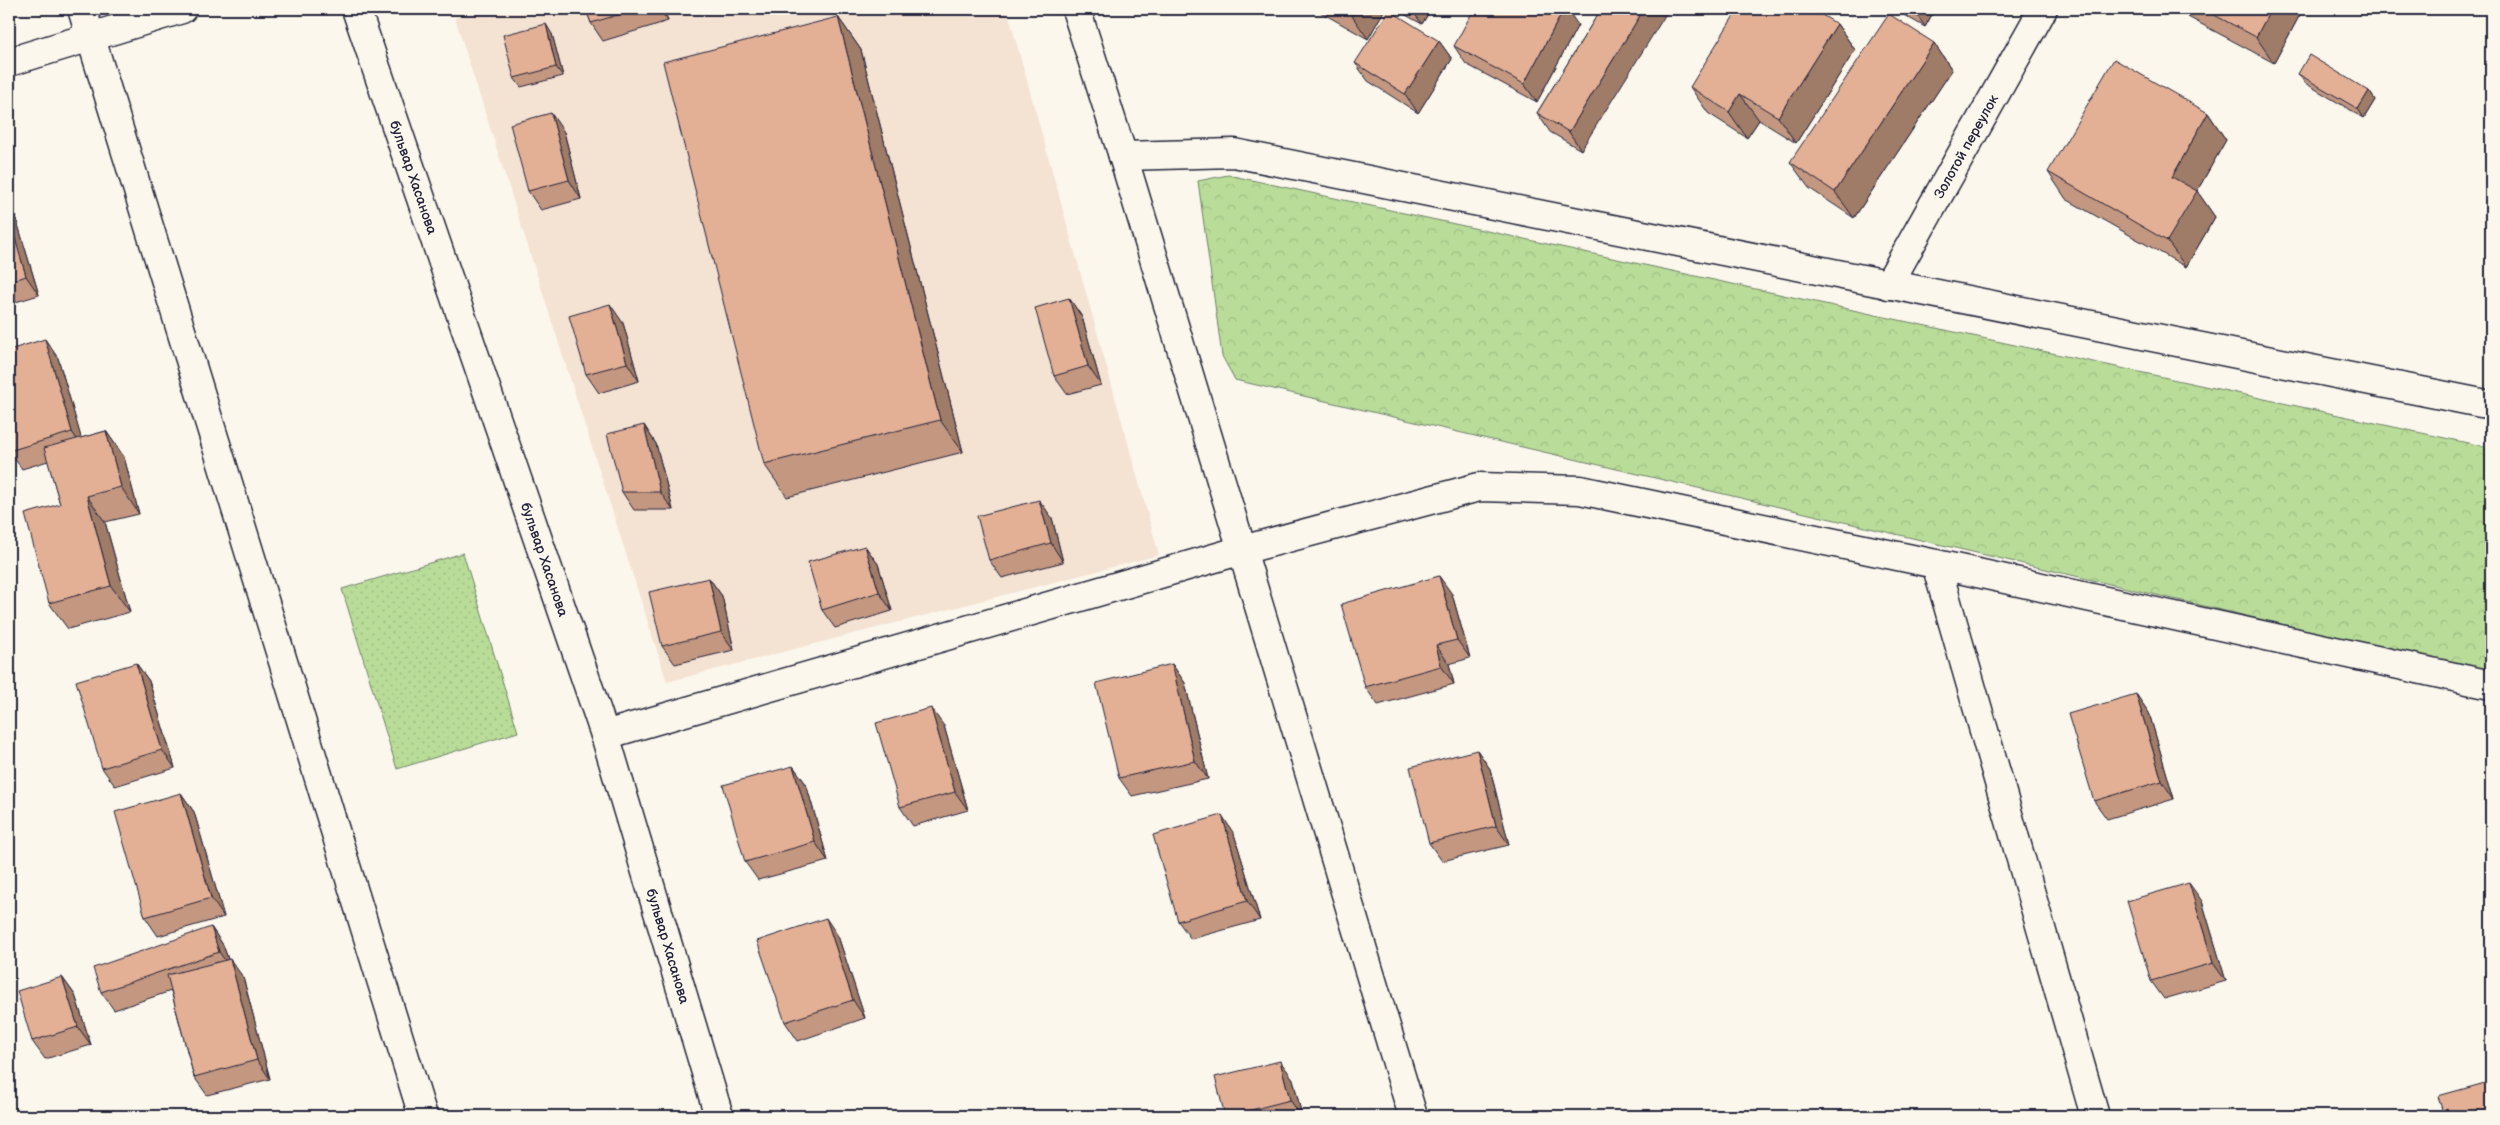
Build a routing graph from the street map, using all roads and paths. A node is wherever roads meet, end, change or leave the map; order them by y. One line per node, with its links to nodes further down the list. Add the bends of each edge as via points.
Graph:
1 (82, 9): 6 (street)
2 (182, 9): 6 (street)
3 (356, 9): 14 (street, бульвар Хасанова)
4 (1076, 9): 8 (street)
5 (2042, 9): 9 (street, Золотой переулок)
6 (91, 38): 7 (street); 15 (street)
7 (9, 62)
8 (1123, 156): 9 (street, via 1234,153); 11 (street)
9 (1888, 285): 10 (street)
10 (2491, 406)
11 (1242, 550): 12 (street, via 1479,487 1520,487 1580,490); 14 (street); 17 (street)
12 (1936, 564): 13 (street); 18 (street)
13 (2491, 685)
14 (605, 735): 16 (street, бульвар Хасанова)
15 (423, 1116)
16 (719, 1116)
17 (1413, 1116)
18 (2095, 1116)

